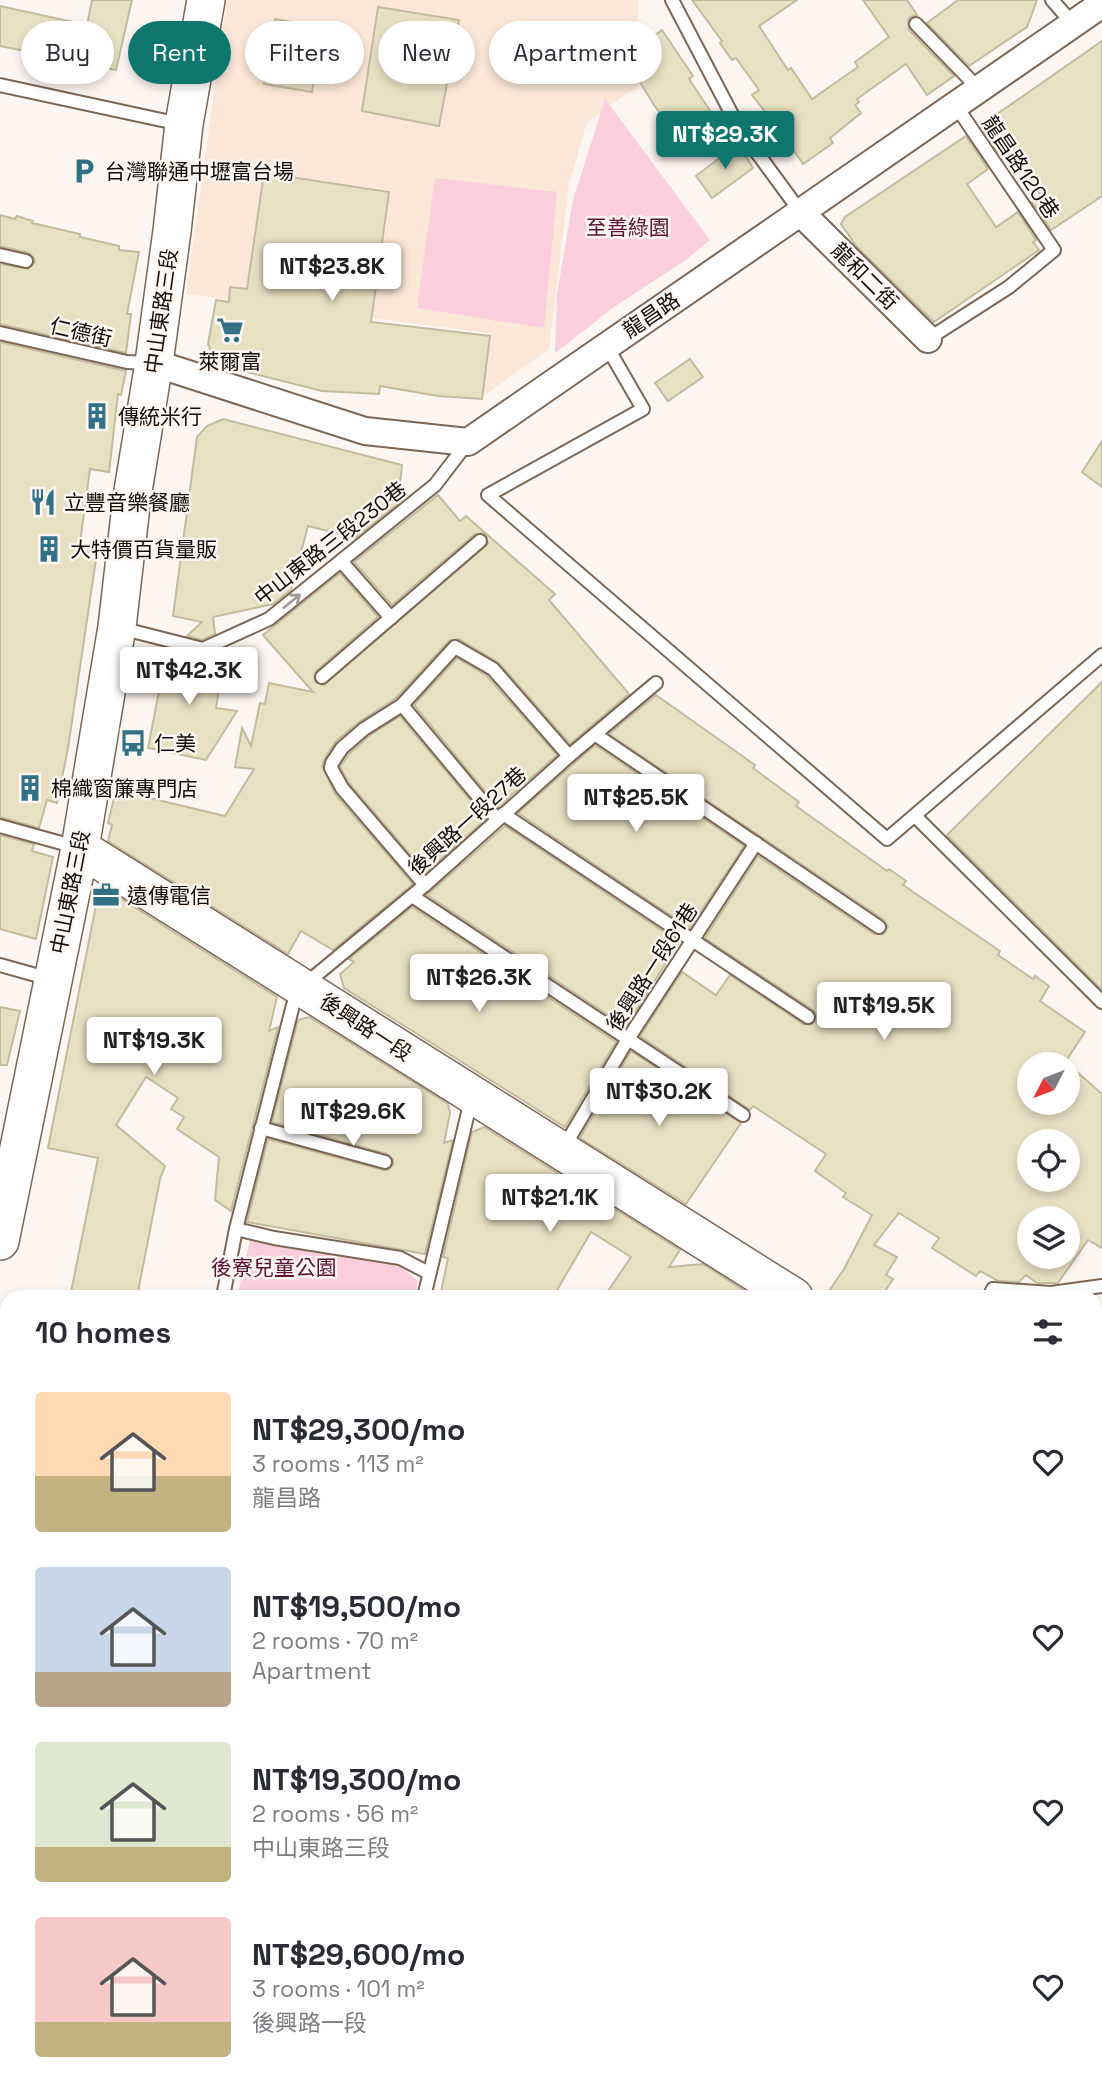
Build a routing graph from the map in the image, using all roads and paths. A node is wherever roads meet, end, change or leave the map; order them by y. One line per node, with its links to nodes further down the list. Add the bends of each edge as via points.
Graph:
1 (206, 0): 10 (main road, 中山東路三段)
2 (672, 0): 11 (lane, via 739,128)
3 (1052, 0): 6 (lane)
4 (1102, 4): 6 (street, 龍昌路)
5 (916, 24): 8 (lane)
6 (1073, 24): 8 (street, 龍昌路)
7 (0, 85): 10 (lane)
8 (979, 90): 9 (street, 龍昌路)
9 (956, 106): 11 (street, 龍昌路); 15 (lane, 龍昌路120巷, via 1054,250 1009,287)
10 (184, 124): 17 (main road, 中山東路三段)
11 (802, 214): 15 (street, 龍和二街); 16 (street, 龍昌路)
12 (0, 255): 13 (lane)
13 (26, 261)
14 (0, 332): 17 (lane, 仁德街, via 127,362)
15 (928, 339)
16 (606, 345): 18 (street, 龍昌路); 29 (lane, via 643,409 488,495 887,839)
17 (154, 363): 18 (street, via 365,431); 22 (main road, 中山東路三段)
18 (468, 442): 20 (lane, 中山東路三段230巷, via 435,485)
19 (480, 541): 21 (lane)
20 (341, 561): 21 (lane); 22 (lane, 中山東路三段230巷, one-way to 20, via 203,649 269,619)
21 (391, 618): 24 (lane)
22 (117, 627): 33 (main road, 中山東路三段)
23 (1102, 655): 29 (lane)
24 (322, 677)
25 (656, 683): 27 (lane, 後興路一段27巷)
26 (402, 705): 28 (lane, via 455,647 492,669); 30 (lane); 34 (lane, via 342,748 331,768 342,788)
27 (596, 736): 28 (lane, 後興路一段27巷); 32 (lane)
28 (569, 756): 30 (lane, 後興路一段27巷)
29 (915, 816): 41 (lane)
30 (500, 817): 34 (lane, 後興路一段27巷); 37 (lane)
31 (0, 826): 33 (lane)
32 (756, 842): 36 (lane); 37 (lane, 後興路一段61巷)
33 (80, 848): 39 (main road, 中山東路三段); 40 (main road, 後興路一段)
34 (425, 886): 35 (lane, 後興路一段27巷)
35 (412, 896): 40 (lane, 後興路一段27巷); 43 (lane)
36 (879, 927)
37 (692, 941): 42 (lane); 43 (lane, 後興路一段61巷)
38 (0, 965): 39 (lane)
39 (52, 980): 50 (main road, 中山東路三段, via 12,1156)
40 (303, 986): 44 (main road, 後興路一段); 46 (lane, via 293,1005)
41 (1102, 1002)
42 (808, 1017)
43 (628, 1039): 45 (lane); 47 (lane, 後興路一段61巷)
44 (472, 1094): 47 (main road, 後興路一段); 51 (lane)
45 (743, 1115)
46 (261, 1128): 48 (lane); 49 (lane)
47 (561, 1150): 55 (main road, 後興路一段)
48 (385, 1162)
49 (236, 1229): 51 (lane, via 400,1258); 53 (lane)
50 (0, 1241)
51 (429, 1273): 54 (lane)
52 (1102, 1286): 56 (lane)
53 (224, 1290)
54 (425, 1290)
55 (783, 1290)
56 (1073, 1290)

